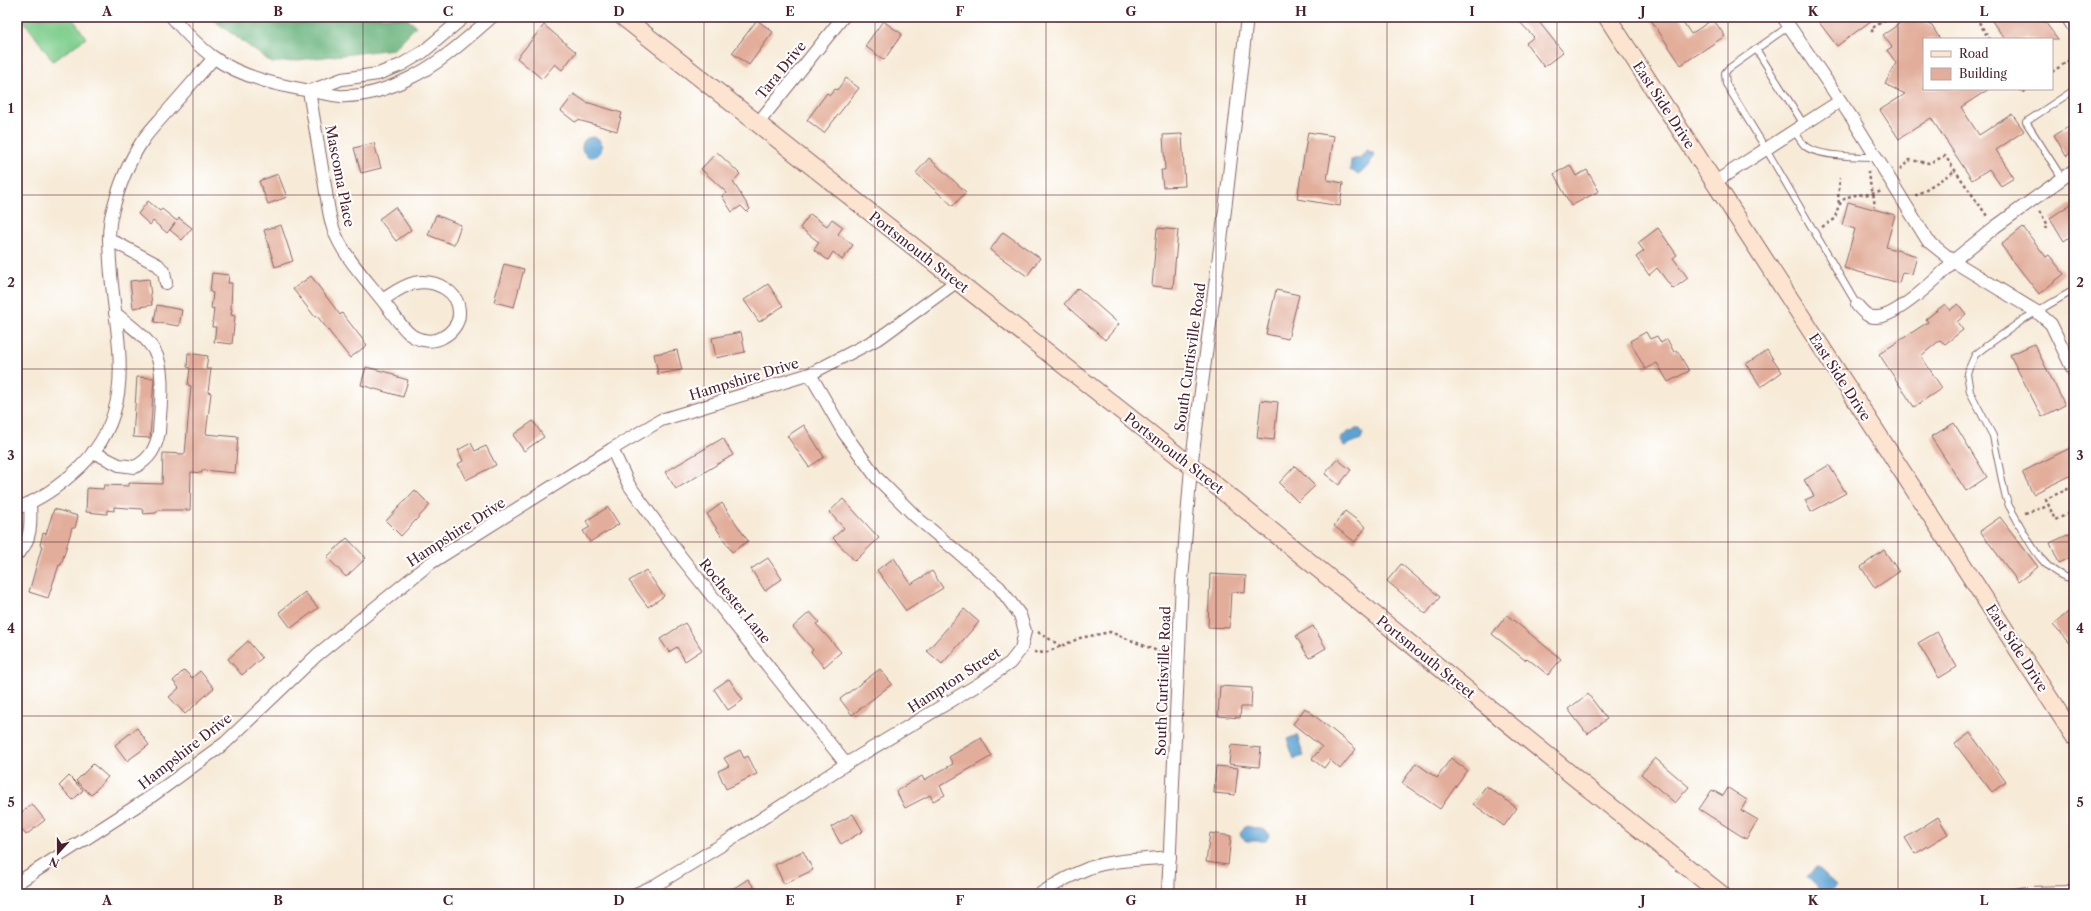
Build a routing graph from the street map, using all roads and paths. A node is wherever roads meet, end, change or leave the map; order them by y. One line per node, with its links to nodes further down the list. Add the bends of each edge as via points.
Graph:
1 (172, 17): 17 (street)
2 (464, 17): 20 (street, via 427,49 401,65 378,74 342,79)
3 (492, 17): 20 (street, via 432,66 396,84 344,97)
4 (623, 17): 22 (street, Portsmouth Street)
5 (843, 17): 22 (street, Tara Drive)
6 (1247, 17): 54 (street, South Curtisville Road, via 1225,210)
7 (1607, 17): 31 (street, East Side Drive)
8 (1889, 17): 13 (path, via 1871,29)
9 (1976, 17): 14 (path)
10 (2067, 17): 12 (street)
11 (1786, 22): 15 (lane); 21 (street)
12 (2074, 28)
13 (1873, 32)
14 (1988, 38)
15 (1756, 49): 23 (lane); 24 (lane, via 1728,69 1725,79)
16 (2074, 57): 18 (path)
17 (214, 58): 20 (street, via 257,78); 41 (street, via 143,140 132,160 112,214)
18 (2053, 71)
19 (2074, 90): 30 (lane, via 2026,122)
20 (309, 91): 46 (street, Mascoma Place, via 333,228 350,258)
21 (1840, 100): 23 (street); 25 (street)
22 (758, 123): 43 (street, Portsmouth Street)
23 (1798, 126): 24 (street); 25 (lane, via 1806,146 1814,150)
24 (1766, 148): 31 (street); 39 (lane)
25 (1873, 162): 33 (path, via 1869,177); 35 (street)
26 (1900, 169): 28 (path, via 1910,160 1929,163 1945,156)
27 (2074, 170): 30 (street)
28 (1955, 171): 35 (path); 38 (path)
29 (1840, 178): 34 (path)
30 (2062, 178): 38 (street)
31 (1715, 182): 67 (street, East Side Drive)
32 (1884, 190): 33 (path)
33 (1874, 193): 34 (path, via 1856,194); 36 (path)
34 (1839, 203): 39 (path, via 1835,219)
35 (1904, 203): 42 (street, via 1928,241)
36 (1874, 207)
37 (2038, 210): 40 (path, via 2048,225)
38 (1995, 226): 42 (street)
39 (1814, 231): 47 (lane)
40 (2044, 231)
41 (109, 238): 44 (street, via 158,264 164,272); 49 (street)
42 (1953, 261): 47 (street, via 1929,285 1888,314 1878,318 1869,317); 48 (street)
43 (956, 282): 51 (street, Hampshire Drive, via 881,337); 54 (street, Portsmouth Street)
44 (166, 283)
45 (2074, 290): 48 (lane)
46 (382, 300): 46 (street, Mascoma Place, via 405,329 421,340 431,341 449,334 459,317 460,307 456,298 441,286 413,283)
47 (1857, 305)
48 (2037, 312): 50 (street, via 2051,324); 62 (lane, via 1975,354 1967,373 1967,382 1993,436 2009,506 2050,569)
49 (115, 313): 53 (street, via 120,351 117,402 111,424); 53 (street, via 147,341 156,353 161,368 159,432 149,457 135,467 119,466)
50 (2074, 372)
51 (810, 374): 52 (street, Hampshire Drive, via 661,420); 63 (street, via 844,433 877,478 916,517 999,586 1020,615)
52 (612, 449): 68 (street, Rochester Lane, via 629,485 680,557); 70 (street, Hampshire Drive, via 430,564 317,655 225,743 152,796)
53 (93, 452): 56 (street, via 73,474)
54 (1191, 467): 66 (street, South Curtisville Road); 72 (street, Portsmouth Street)
55 (2074, 486): 57 (path, via 2046,499)
56 (30, 504): 58 (street); 61 (street, via 31,525 27,540)
57 (2049, 506): 59 (path, via 2054,520); 60 (path)
58 (17, 508)
59 (2074, 511)
60 (2024, 514)
61 (17, 554)
62 (2074, 579)
63 (1025, 632): 64 (path, via 1038,632); 65 (street, Hampton Street)
64 (1062, 646): 65 (path, via 1045,653); 66 (path, via 1080,638 1110,632)
65 (1021, 650): 68 (street, Hampton Street, via 1010,663 979,684)
66 (1179, 660): 69 (street, South Curtisville Road)
67 (2074, 736)
68 (846, 764): 73 (street, Hampton Street, via 720,846)
69 (1170, 857): 74 (street, via 1109,863 1090,868); 75 (street, South Curtisville Road)
70 (17, 883)
71 (2074, 889): 76 (lane, via 2027,890)
72 (1713, 890)
73 (636, 894)
74 (1040, 894)
75 (1168, 894)
76 (2002, 894)

